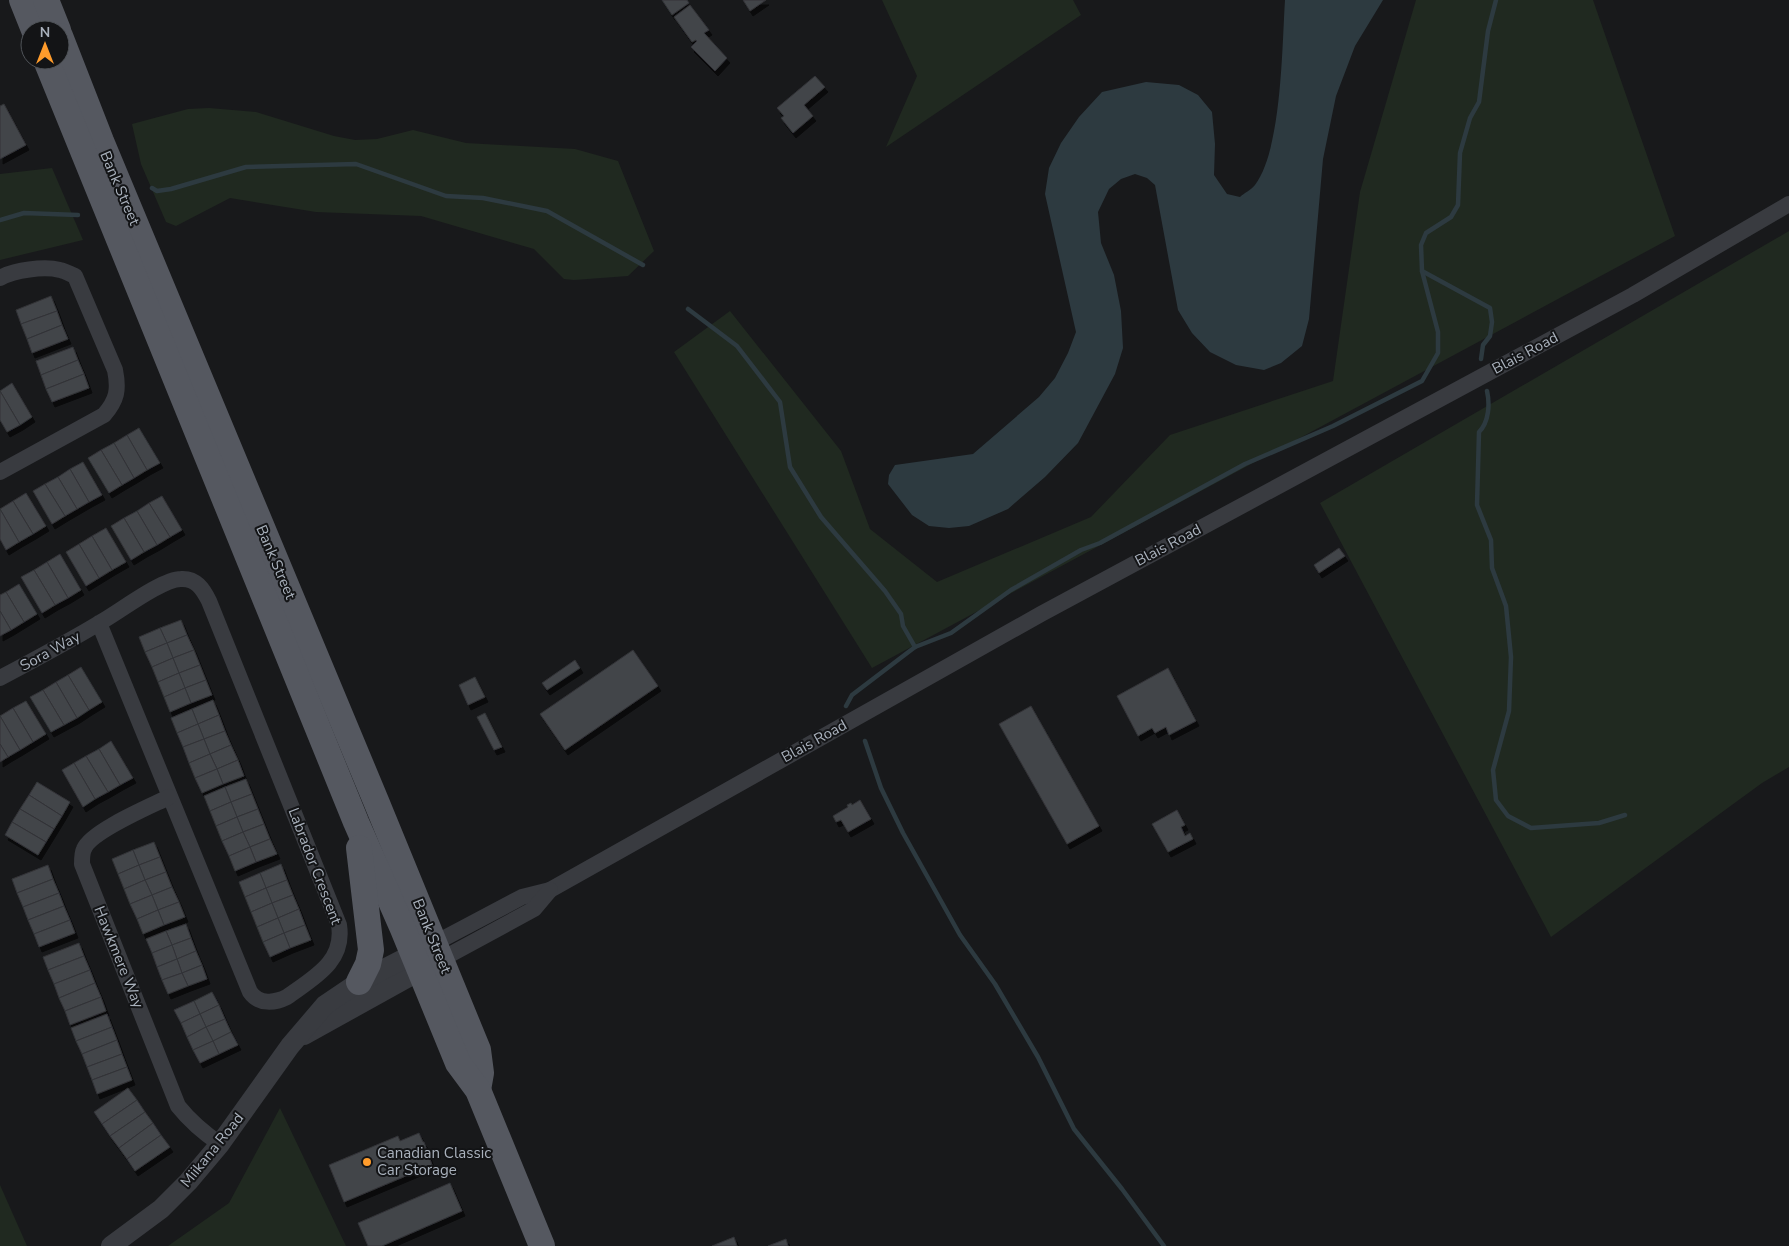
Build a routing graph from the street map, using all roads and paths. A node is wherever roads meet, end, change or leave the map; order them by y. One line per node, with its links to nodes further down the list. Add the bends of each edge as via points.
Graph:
1 (22, 0): 3 (main road)
2 (46, 0): 4 (main road)
3 (30, 20)
4 (54, 20)
5 (70, 62): 14 (main road, Bank Street)
6 (50, 70): 13 (main road, Bank Street)
7 (1789, 204): 14 (street, Blais Road, via 1633,295 1041,614 550,890 534,909)
8 (0, 278): 9 (street, via 34,269 58,270 75,276 118,382 113,405 104,415)
9 (0, 472)
10 (99, 624): 11 (street, Sora Way); 12 (street, Labrador Crescent); 12 (street, Labrador Crescent, via 165,583 180,578 193,580 203,588 339,925 339,943 331,962 280,1001 265,1002 250,992)
11 (0, 678)
12 (169, 797): 17 (street, Hawkmere Way, via 94,836 84,848 82,864 178,1106 203,1133)
13 (356, 822): 14 (main road, Bank Street); 15 (main road, via 371,950)
14 (428, 957): 15 (street, Miikana Road); 16 (street, Miikana Road); 19 (main road, Bank Street, via 478,1050 481,1073 478,1090)
15 (359, 982): 16 (street, Miikana Road, via 325,1004)
16 (298, 1038): 17 (street, Miikana Road)
17 (220, 1144): 18 (street, Miikana Road, via 162,1209)
18 (111, 1246)
19 (542, 1246)

